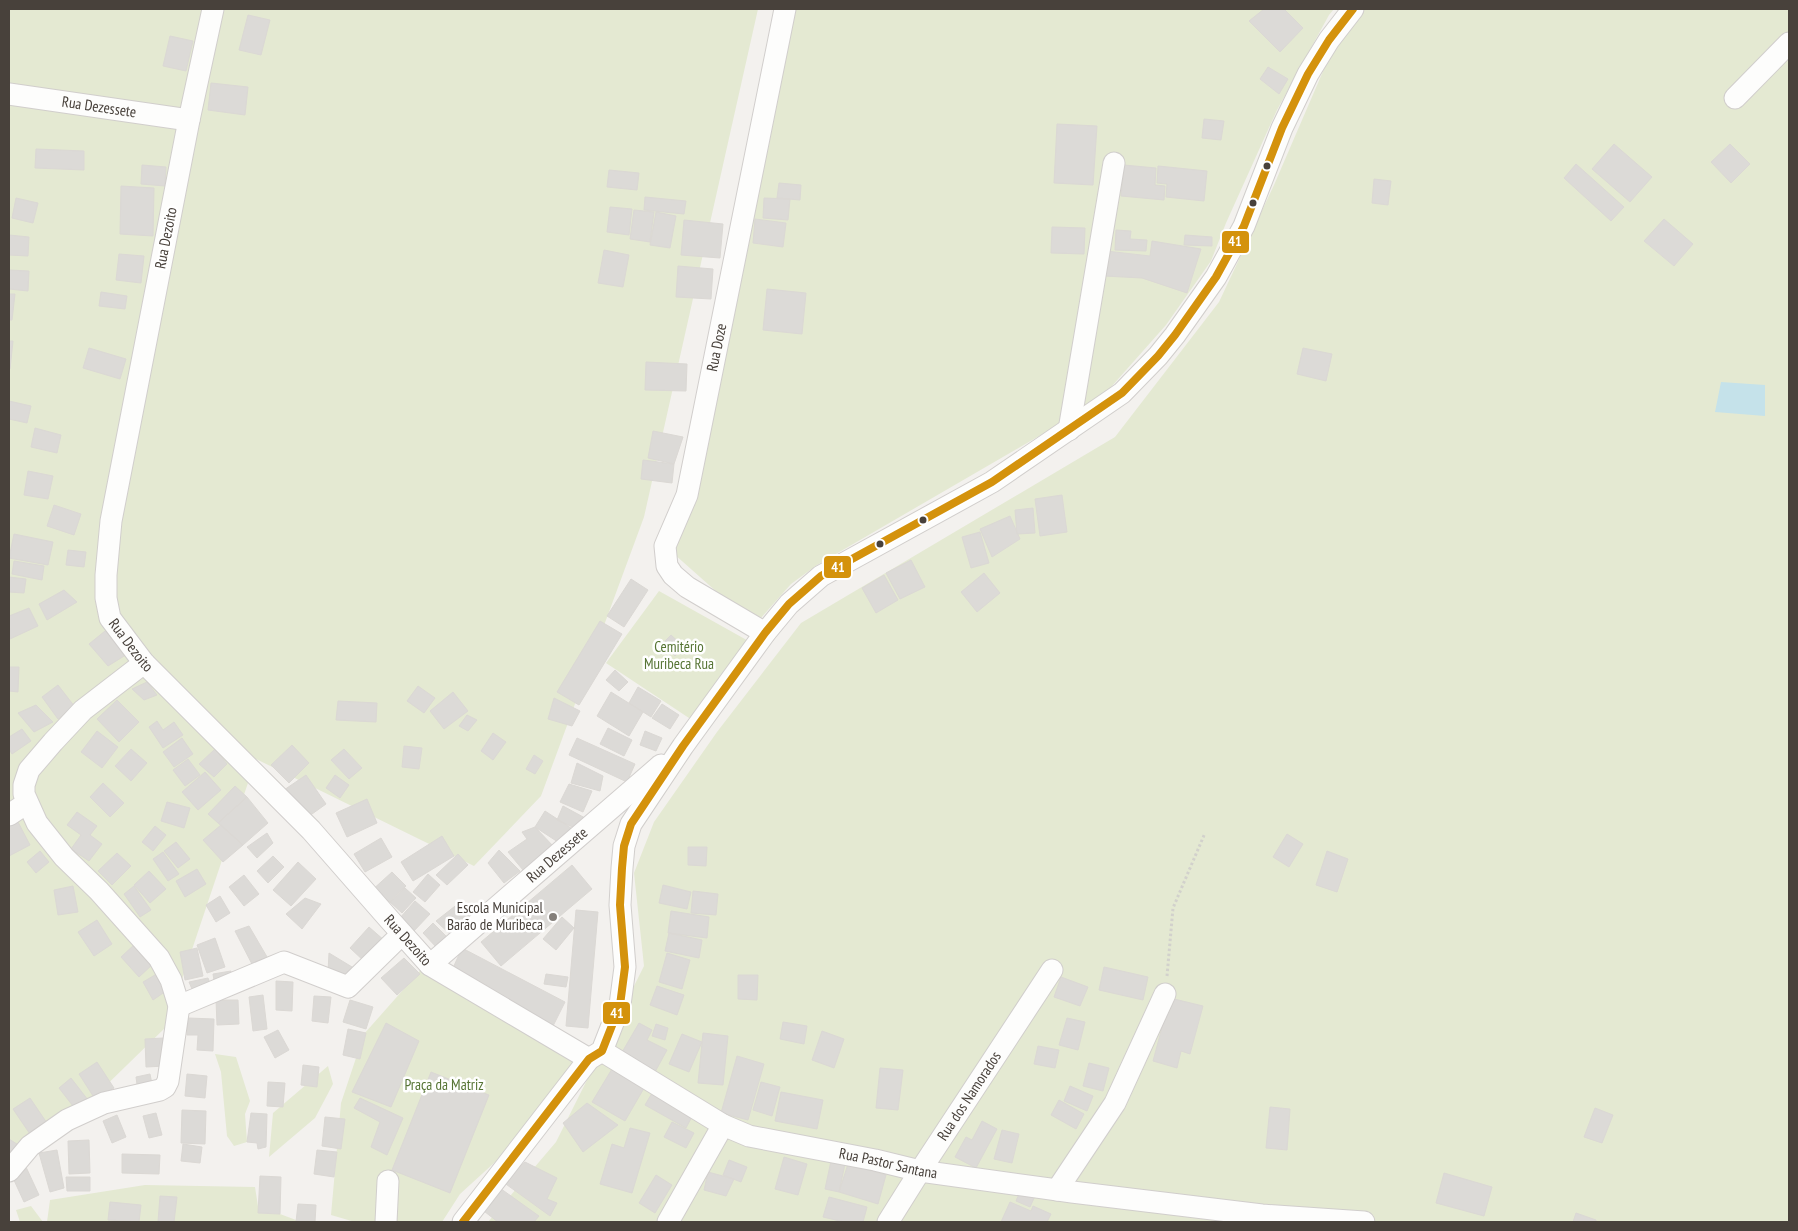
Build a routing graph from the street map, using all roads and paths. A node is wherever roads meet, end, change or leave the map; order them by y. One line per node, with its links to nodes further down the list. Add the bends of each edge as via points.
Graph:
1 (213, 9): 7 (street, Rua Dezoito)
2 (785, 9): 10 (street, Rua Doze, via 687,495 665,546 667,566 673,575 687,587)
3 (1353, 9): 9 (street, via 1308,74 1282,128 1244,226 1216,277 1158,356 1122,393)
4 (1789, 43): 6 (street)
5 (9, 94): 7 (street, Rua Dezessete)
6 (1735, 98)
7 (189, 120): 11 (street, Rua Dezoito, via 110,521 106,575 110,618)
8 (1114, 163): 9 (street)
9 (1069, 430): 10 (street, via 992,482 821,576 789,604)
10 (765, 633): 12 (street)
11 (144, 663): 14 (street, via 83,710 30,770 24,785); 17 (street, Rua Dezoito, via 311,830)
12 (684, 746): 18 (street, Rua Dezessete); 22 (street, via 631,824 624,846 620,905 625,968 620,1006)
13 (9, 789): 14 (street)
14 (28, 803): 15 (street); 21 (street, via 37,823 64,857 159,958 171,980)
15 (9, 815)
16 (1205, 833): 20 (path, via 1173,908)
17 (402, 934): 18 (street, Rua Dezoito); 21 (street, via 348,987 284,962)
18 (430, 964): 22 (street, Rua Dezoito)
19 (1052, 970): 24 (street, Rua dos Namorados)
20 (1165, 994): 27 (street, via 1115,1103)
21 (179, 1006): 25 (street, via 166,1087 104,1103 66,1120 30,1146)
22 (596, 1055): 23 (street, Rua Pastor Santana); 29 (street)
23 (723, 1125): 24 (street, Rua Pastor Santana, via 749,1136); 30 (street)
24 (920, 1170): 27 (street, Rua Pastor Santana); 31 (street, Rua dos Namorados)
25 (9, 1171)
26 (388, 1181): 28 (street)
27 (1058, 1190): 32 (street, Rua Pastor Santana, via 1262,1215)
28 (386, 1222)
29 (463, 1222)
30 (668, 1222)
31 (888, 1222)
32 (1364, 1222)

